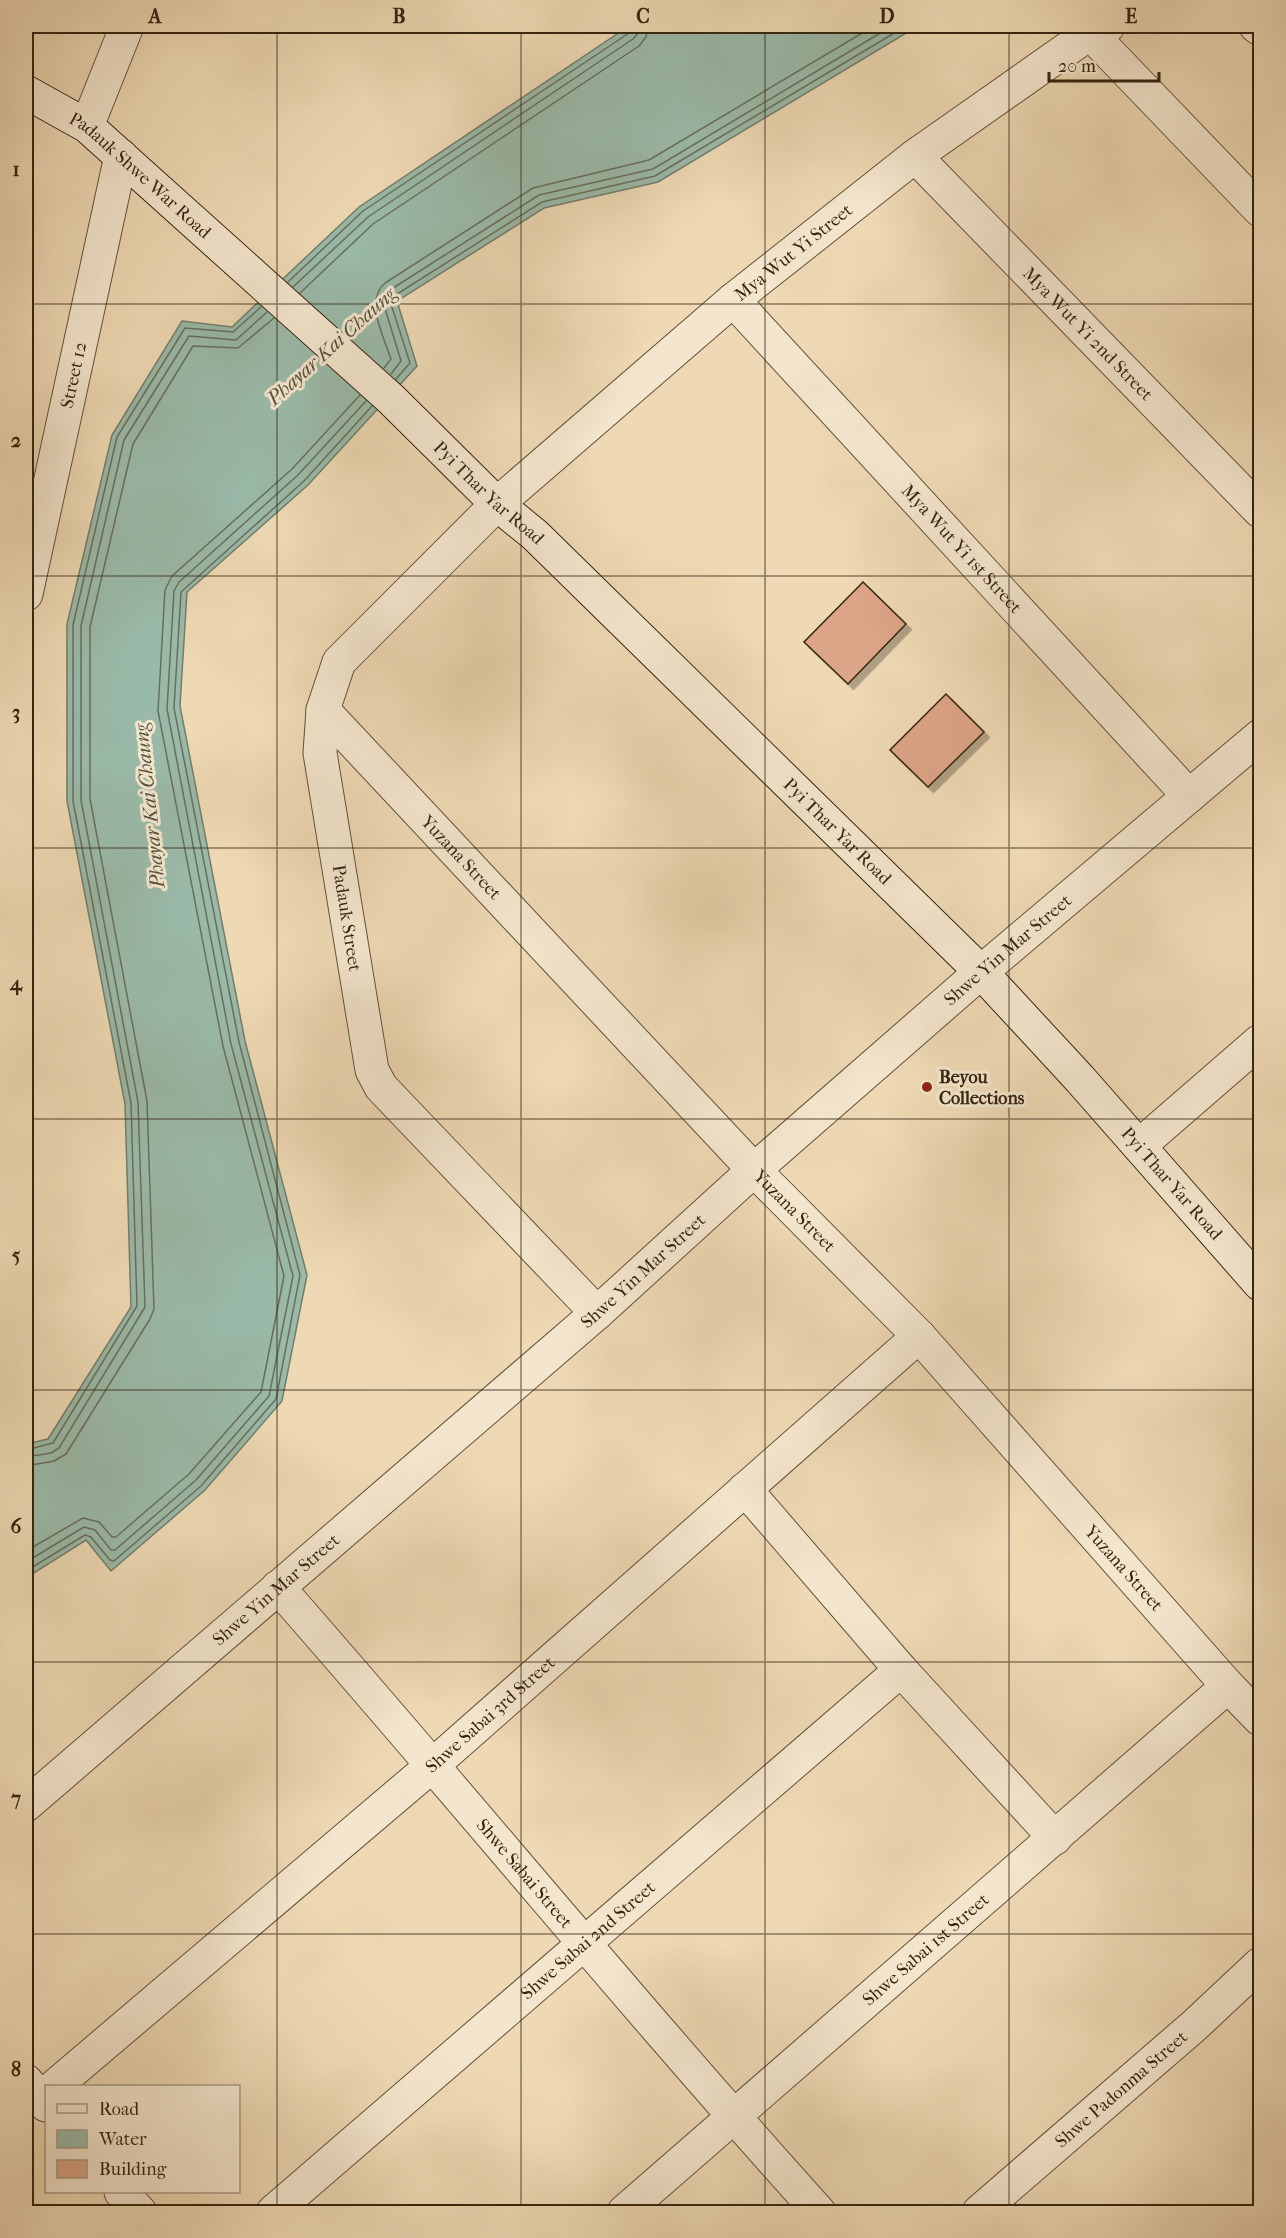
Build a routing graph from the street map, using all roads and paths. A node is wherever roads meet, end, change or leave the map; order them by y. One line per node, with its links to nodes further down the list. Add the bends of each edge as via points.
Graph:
1 (127, 26): 6 (street)
2 (1256, 26): 4 (street)
3 (1099, 29): 8 (street, Mya Wut Yi Street); 9 (street)
4 (1260, 29)
5 (26, 92): 6 (street, Padauk Shwe War Road)
6 (87, 126): 7 (street, Padauk Shwe War Road)
7 (121, 156): 11 (street, Padauk Shwe War Road); 14 (street, Street 12)
8 (915, 156): 10 (street, Mya Wut Yi Street); 13 (street, Mya Wut Yi 2nd Street)
9 (1260, 210)
10 (733, 300): 12 (street, Mya Wut Yi Street); 17 (street, Mya Wut Yi 1st Street)
11 (391, 399): 12 (street, Pyi Thar Yar Road)
12 (497, 504): 15 (street, Padauk Street, via 339,662); 18 (street, Pyi Thar Yar Road, via 535,535)
13 (1260, 512)
14 (26, 594)
15 (323, 710): 21 (street, Yuzana Street); 23 (street, Padauk Street, via 320,753 372,1070 381,1087)
16 (1260, 736): 17 (street, Shwe Yin Mar Street)
17 (1189, 796): 18 (street, Shwe Yin Mar Street)
18 (981, 972): 20 (street, Pyi Thar Yar Road); 21 (street, Shwe Yin Mar Street)
19 (1260, 1041): 20 (street)
20 (1139, 1146): 22 (street, Pyi Thar Yar Road)
21 (754, 1170): 23 (street, Shwe Yin Mar Street); 24 (street, Yuzana Street)
22 (1260, 1284)
23 (597, 1313): 26 (street, Shwe Yin Mar Street)
24 (919, 1336): 25 (street, Shwe Sabai 3rd Street); 28 (street, Yuzana Street)
25 (745, 1489): 27 (street); 30 (street, Shwe Sabai 3rd Street)
26 (278, 1587): 30 (street, Shwe Sabai Street); 31 (street, Shwe Yin Mar Street)
27 (901, 1670): 32 (street); 33 (street, Shwe Sabai 2nd Street)
28 (1228, 1686): 29 (street, Yuzana Street); 32 (street, Shwe Sabai 1st Street)
29 (1260, 1719)
30 (434, 1764): 33 (street, Shwe Sabai Street); 35 (street, Shwe Sabai 3rd Street)
31 (26, 1805)
32 (1055, 1838): 36 (street, Shwe Sabai 1st Street)
33 (586, 1944): 36 (street, Shwe Sabai Street); 39 (street, Shwe Sabai 2nd Street)
34 (1260, 1964): 42 (street, Shwe Padonma Street)
35 (53, 2085)
36 (735, 2118): 40 (street, Shwe Sabai 1st Street); 41 (street, Shwe Sabai Street)
37 (122, 2193): 38 (street)
38 (140, 2212)
39 (273, 2212)
40 (624, 2212)
41 (819, 2212)
42 (979, 2212)

